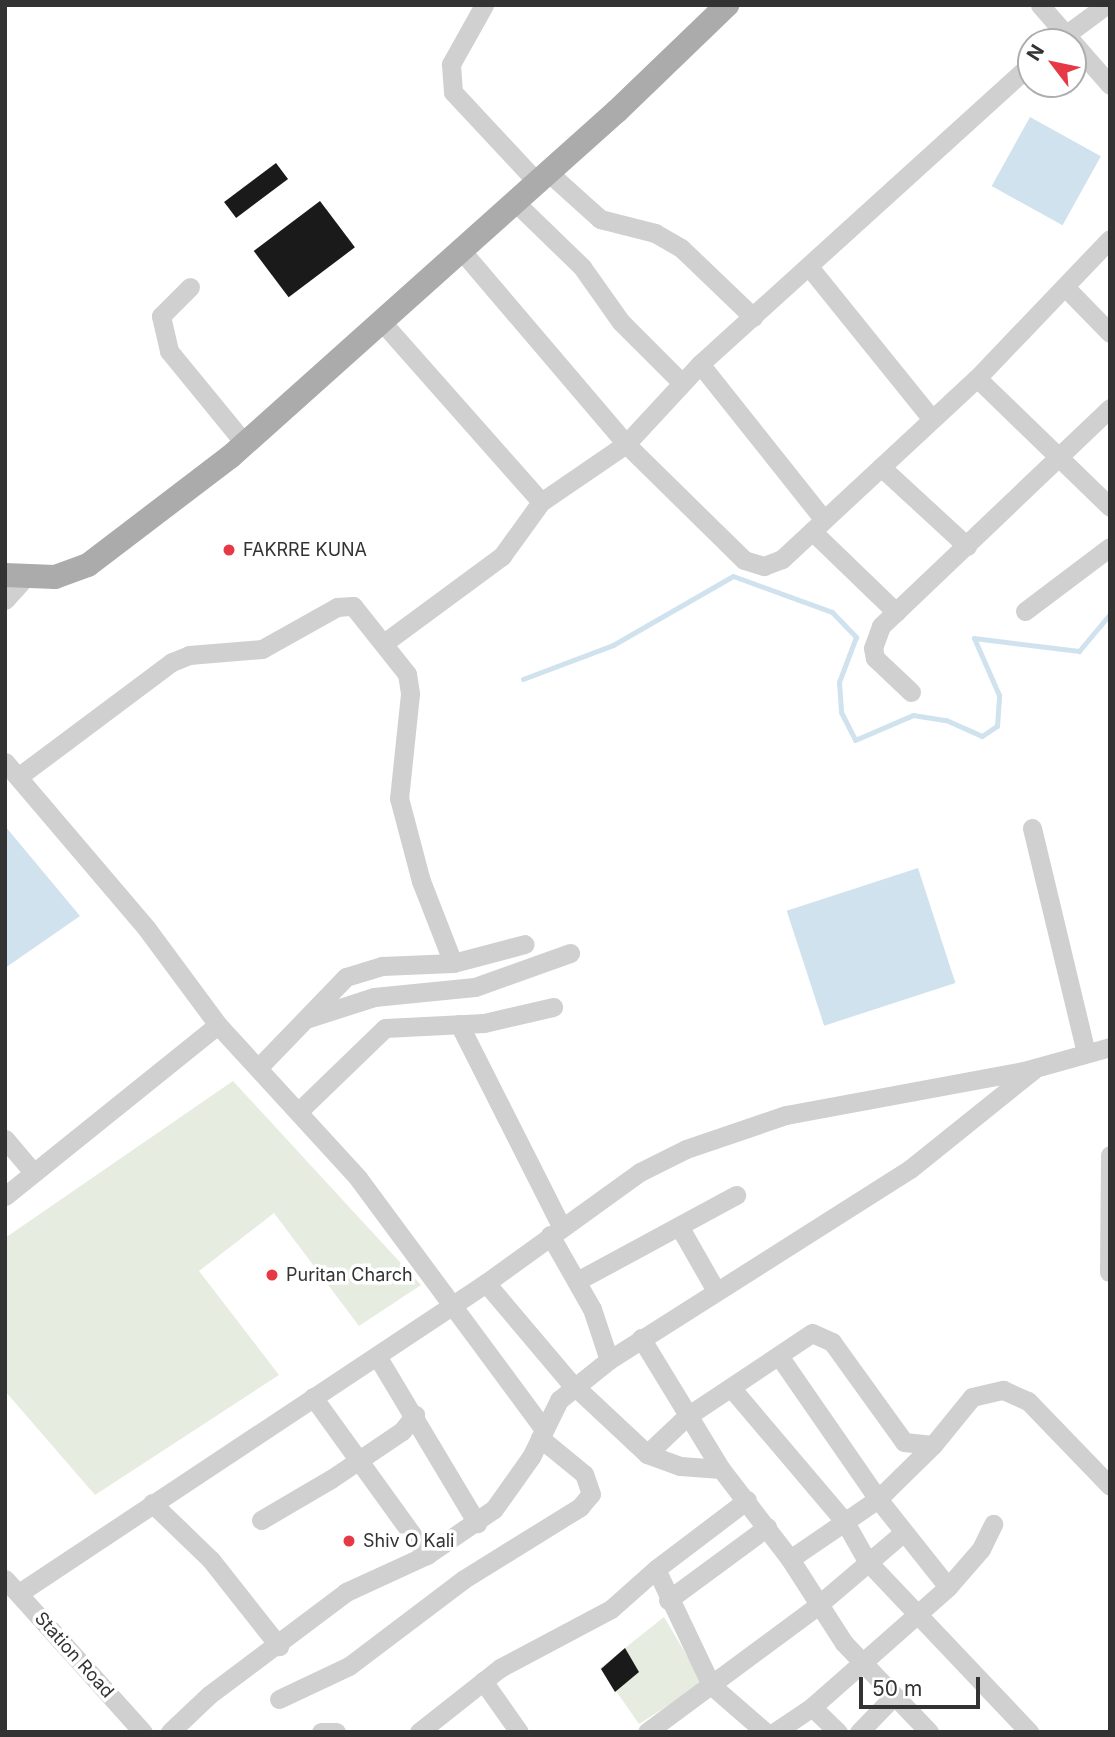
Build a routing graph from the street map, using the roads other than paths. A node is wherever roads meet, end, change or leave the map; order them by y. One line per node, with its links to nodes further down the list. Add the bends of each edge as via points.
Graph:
1 (484, 5): 10 (street, via 451,64 453,92)
2 (726, 5): 10 (main road)
3 (1040, 5): 5 (street)
4 (1106, 5): 6 (street)
5 (1054, 28)
6 (1074, 28)
7 (1087, 63): 9 (street)
8 (1017, 77): 14 (street)
9 (1110, 85)
10 (543, 178): 11 (main road); 17 (street, via 600,219 655,233 681,248)
11 (516, 203): 13 (main road); 22 (street, via 582,267 621,322)
12 (1110, 239): 16 (street)
13 (461, 250): 18 (main road); 26 (street)
14 (810, 268): 17 (street); 24 (street)
15 (190, 288): 25 (street, via 162,317 169,351)
16 (1066, 288): 19 (street); 21 (street)
17 (753, 317): 20 (street)
18 (382, 322): 25 (main road); 29 (street)
19 (1110, 333)
20 (700, 364): 22 (street); 31 (street)
21 (977, 378): 24 (street); 27 (street)
22 (681, 382): 26 (street)
23 (1110, 408): 27 (street)
24 (932, 419): 28 (street)
25 (245, 444): 34 (main road, via 88,565 55,577)
26 (626, 444): 29 (street); 31 (street, via 754,566 772,565)
27 (1061, 459): 30 (street); 32 (street)
28 (881, 467): 31 (street); 32 (street)
29 (541, 502): 38 (street, via 502,556)
30 (1110, 507)
31 (818, 525): 37 (street)
32 (967, 546): 37 (street)
33 (1110, 547): 36 (street)
34 (15, 577): 35 (street)
35 (5, 600)
36 (1025, 611)
37 (896, 612): 39 (street, via 881,626 873,648 876,658)
38 (384, 643): 40 (street, via 360,612 345,605 262,649 189,656 157,671); 44 (street, via 410,684 399,797 421,881)
39 (911, 692)
40 (12, 770): 48 (street, via 147,929)
41 (1032, 828): 50 (street)
42 (525, 944): 44 (street)
43 (570, 953): 46 (street, via 475,987 374,997)
44 (453, 962): 46 (street, via 363,970 332,986)
45 (553, 1007): 47 (street)
46 (309, 1018): 52 (street)
47 (459, 1024): 53 (street, via 386,1028); 60 (street)
48 (218, 1025): 52 (street); 56 (street)
49 (1110, 1047): 50 (street)
50 (1086, 1053): 51 (street)
51 (1036, 1067): 60 (street, via 786,1115 640,1172); 64 (street, via 909,1168)
52 (258, 1068): 53 (street)
53 (298, 1112): 65 (street, via 358,1178)
54 (5, 1139): 56 (street)
55 (1110, 1155): 61 (street)
56 (33, 1172): 58 (street)
57 (736, 1195): 59 (street)
58 (5, 1196)
59 (679, 1226): 62 (street); 64 (street)
60 (556, 1230): 62 (street); 63 (street)
61 (1109, 1272)
62 (577, 1281): 69 (street, via 607,1343)
63 (486, 1283): 65 (street); 70 (street)
64 (715, 1289): 66 (street)
65 (454, 1303): 67 (street); 75 (street)
66 (641, 1338): 69 (street); 74 (street)
67 (377, 1356): 72 (street); 73 (street)
68 (779, 1356): 71 (street); 76 (street, via 812,1333 823,1334 904,1442); 81 (street)
69 (609, 1360): 70 (street)
70 (575, 1387): 75 (street, via 559,1400); 77 (street)
71 (733, 1390): 74 (street); 85 (street)
72 (313, 1397): 78 (street); 83 (street)
73 (415, 1415): 78 (street); 86 (street)
74 (686, 1417): 77 (street); 79 (street)
75 (542, 1434): 86 (street, via 508,1491); 104 (street, via 584,1474 591,1494 580,1507 464,1579 349,1666)
76 (933, 1444): 80 (street, via 972,1397 1003,1390 1028,1401); 81 (street)
77 (647, 1454): 79 (street, via 680,1465)
78 (359, 1460): 84 (street); 90 (street)
79 (721, 1469): 82 (street)
80 (1110, 1486)
81 (878, 1499): 85 (street); 89 (street)
82 (747, 1500): 88 (street); 93 (street)
83 (152, 1503): 94 (street); 99 (street, via 211,1560)
84 (261, 1520)
85 (845, 1521): 91 (street); 92 (street)
86 (477, 1522): 90 (street)
87 (993, 1524): 95 (street, via 981,1549)
88 (767, 1527): 91 (street); 96 (street)
89 (905, 1532): 92 (street); 95 (street)
90 (427, 1555): 99 (street, via 359,1584)
91 (790, 1559): 97 (street)
92 (867, 1561): 97 (street); 98 (street)
93 (656, 1569): 96 (street); 101 (street, via 611,1609)
94 (12, 1586): 109 (street, Station Road)
95 (948, 1587): 98 (street)
96 (668, 1600): 102 (street)
97 (817, 1606): 100 (street); 102 (street)
98 (918, 1614): 100 (street); 117 (street)
99 (279, 1646): 110 (street, via 209,1695)
100 (863, 1663): 103 (street); 105 (street)
101 (483, 1681): 106 (street); 113 (street)
102 (711, 1685): 107 (street); 108 (street)
103 (894, 1696): 115 (street); 116 (street)
104 (279, 1699)
105 (812, 1707): 108 (street); 114 (street)
106 (513, 1730)
107 (653, 1730)
108 (776, 1731)
109 (143, 1732)
110 (170, 1732)
111 (321, 1732): 112 (street)
112 (336, 1732)
113 (419, 1732)
114 (838, 1732)
115 (859, 1732)
116 (929, 1732)
117 (1029, 1732)

